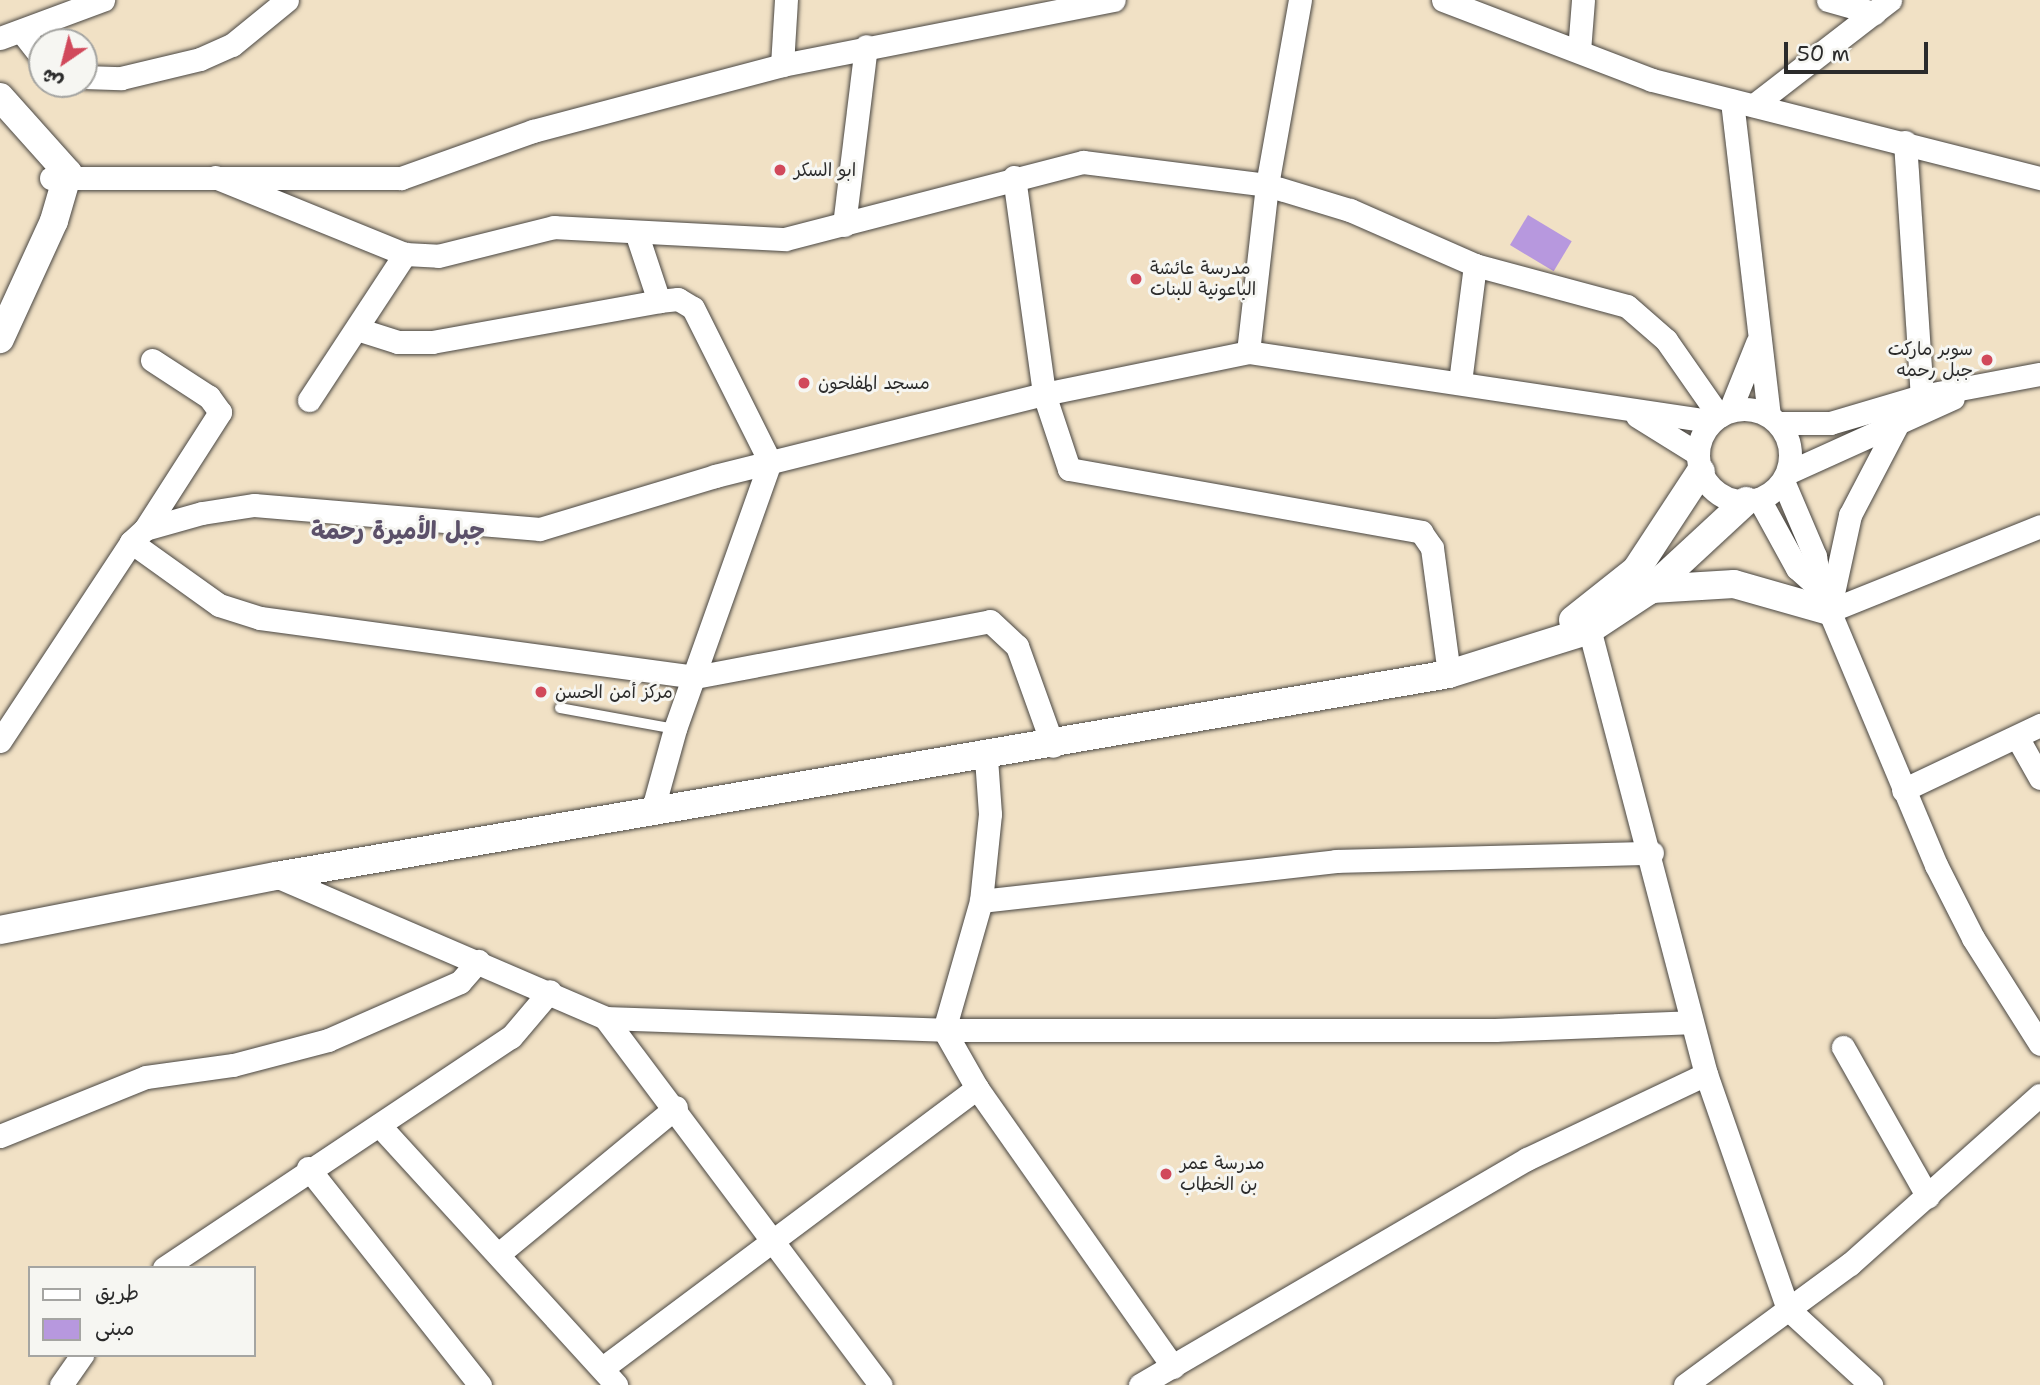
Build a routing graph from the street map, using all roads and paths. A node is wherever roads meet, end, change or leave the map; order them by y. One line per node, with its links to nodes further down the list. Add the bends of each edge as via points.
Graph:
1 (103, 0): 10 (street)
2 (287, 0): 15 (street, via 232,45 200,59 121,78)
3 (786, 0): 14 (street)
4 (1115, 0): 11 (street)
5 (1300, 0): 24 (street)
6 (1443, 0): 13 (street)
7 (1583, 0): 13 (street)
8 (1828, 0): 9 (street)
9 (1882, 7): 17 (street)
10 (10, 35): 12 (street)
11 (866, 47): 14 (street); 25 (street)
12 (28, 48)
13 (1579, 51): 17 (street)
14 (782, 65): 20 (street, via 533,131 401,178)
15 (98, 77)
16 (0, 97): 23 (street)
17 (1743, 103): 19 (street); 32 (street)
18 (0, 119): 23 (street)
19 (1905, 142): 22 (street); 39 (street)
20 (215, 177): 23 (street); 27 (street)
21 (1014, 177): 24 (street, via 1105,162); 25 (street); 38 (street)
22 (2040, 178)
23 (60, 182): 31 (street)
24 (1267, 185): 28 (street, via 1350,210); 33 (street)
25 (844, 225): 26 (street, via 759,241)
26 (636, 232): 27 (street, via 554,227 438,256); 29 (street)
27 (405, 254): 30 (street)
28 (1475, 265): 36 (street); 42 (street, via 1576,288 1641,314)
29 (659, 301): 30 (street, via 432,342 398,342); 45 (street, via 678,299 693,308)
30 (357, 329): 40 (street)
31 (0, 339)
32 (1757, 343): 42 (street); 43 (street)
33 (1248, 352): 36 (street); 38 (street)
34 (152, 360): 50 (street, via 209,397 220,412)
35 (2040, 374): 37 (street)
36 (1460, 382): 41 (street)
37 (1972, 387): 39 (street); 44 (street)
38 (1044, 394): 45 (street); 54 (street, via 1063,458 1074,472 1204,489 1427,535)
39 (1922, 397): 43 (street, via 1830,424)
40 (309, 400)
41 (1631, 412): 42 (street); 46 (street)
42 (1720, 416): 43 (street); 46 (street)
43 (1774, 419): 47 (street, via 1790,447)
44 (1896, 427): 47 (street); 52 (street, via 1850,515)
45 (770, 462): 50 (street, via 540,529 254,505); 55 (street)
46 (1699, 463): 48 (street, via 1718,493); 53 (street, via 1636,570)
47 (1785, 477): 48 (street); 52 (street, via 1815,556)
48 (1752, 500): 51 (street); 52 (street, via 1797,568)
49 (2040, 526): 52 (street)
50 (138, 536): 55 (street, via 219,605 260,618); 60 (street)
51 (1650, 590): 52 (street, via 1734,584); 53 (street)
52 (1825, 600): 64 (street)
53 (1587, 621): 54 (street); 66 (street)
54 (1450, 674): 61 (street)
55 (695, 677): 58 (street); 61 (street, via 990,621 1017,646)
56 (560, 708): 58 (lane)
57 (2040, 725): 59 (street)
58 (675, 729): 65 (street)
59 (2017, 737): 63 (street); 64 (street)
60 (0, 741)
61 (1053, 746): 62 (street)
62 (986, 758): 65 (street); 68 (street, via 990,814)
63 (2040, 778)
64 (1903, 790): 75 (street, via 1973,938)
65 (652, 812): 67 (street)
66 (1652, 853): 68 (street, via 1336,860); 73 (street)
67 (276, 876): 69 (street); 70 (street)
68 (981, 901): 74 (street)
69 (0, 930)
70 (478, 961): 71 (street); 82 (street, via 460,982 338,1037 233,1065 146,1077)
71 (550, 991): 72 (street); 81 (street, via 511,1037)
72 (605, 1018): 74 (street); 80 (street)
73 (1690, 1022): 74 (street, via 1495,1030); 77 (street)
74 (944, 1030): 78 (street)
75 (2040, 1044)
76 (1843, 1047): 84 (street)
77 (1706, 1074): 88 (street); 90 (street, via 1527,1159)
78 (976, 1088): 85 (street); 90 (street)
79 (2040, 1095): 84 (street)
80 (676, 1107): 85 (street); 86 (street)
81 (379, 1125): 83 (street); 86 (street)
82 (0, 1136)
83 (308, 1168): 87 (street); 93 (street)
84 (1928, 1197): 88 (street)
85 (774, 1239): 91 (street); 94 (street)
86 (501, 1252): 91 (street)
87 (167, 1266)
88 (1788, 1309): 96 (street); 97 (street)
89 (81, 1357): 92 (street)
90 (1173, 1367): 95 (street)
91 (610, 1376)
92 (61, 1385)
93 (480, 1385)
94 (881, 1385)
95 (1140, 1385)
96 (1685, 1385)
97 (1871, 1385)

